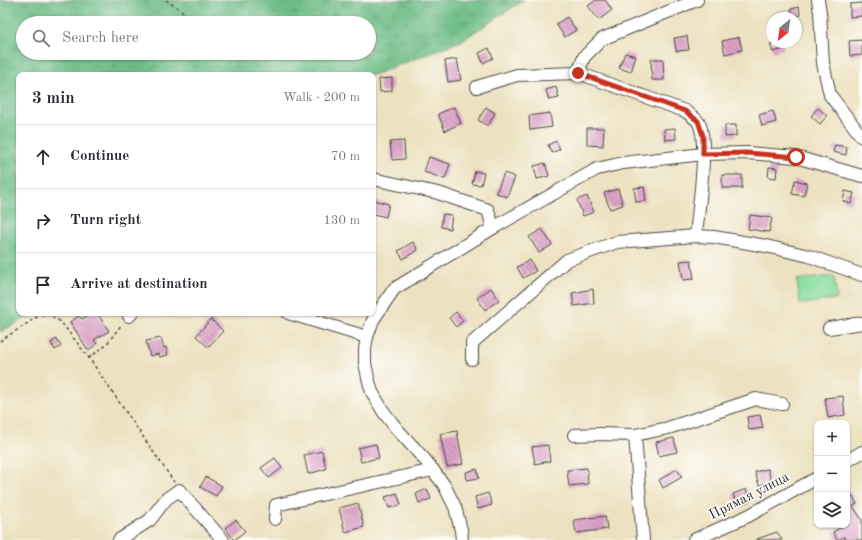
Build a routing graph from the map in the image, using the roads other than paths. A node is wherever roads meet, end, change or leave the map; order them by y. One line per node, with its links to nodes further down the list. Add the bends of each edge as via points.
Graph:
1 (697, 0): 3 (street, via 602,39 584,57)
2 (818, 0): 5 (street, via 823,63 830,95)
3 (578, 73): 4 (street, via 517,75); 6 (street, via 685,111 698,121 703,136)
4 (478, 87)
5 (862, 137)
6 (703, 154): 7 (street, via 747,153 796,157); 9 (street, via 623,163 597,169); 10 (street)
7 (862, 176)
8 (376, 180): 9 (street, via 438,193 488,210)
9 (493, 228): 14 (street, via 394,289)
10 (696, 236): 11 (street, via 714,237 802,254); 18 (street, via 617,242 567,260 472,343)
11 (862, 275)
12 (298, 316): 17 (street)
13 (376, 316): 17 (street)
14 (376, 316)
15 (862, 323): 16 (street)
16 (829, 328)
17 (367, 337): 24 (street, via 365,363 372,392 396,428)
18 (472, 359)
19 (782, 404): 21 (street, via 756,399 668,428)
20 (574, 435): 21 (street)
21 (635, 435): 30 (street)
22 (861, 456): 23 (street)
23 (850, 460)
24 (433, 470): 26 (street, via 276,505); 29 (street, via 455,507 462,530)
25 (814, 480): 31 (street, Прямая улица, via 748,516)
26 (275, 519)
27 (119, 540): 28 (street, via 150,520 166,499 179,490)
28 (223, 540)
29 (462, 540)
30 (643, 540)
31 (694, 540)

